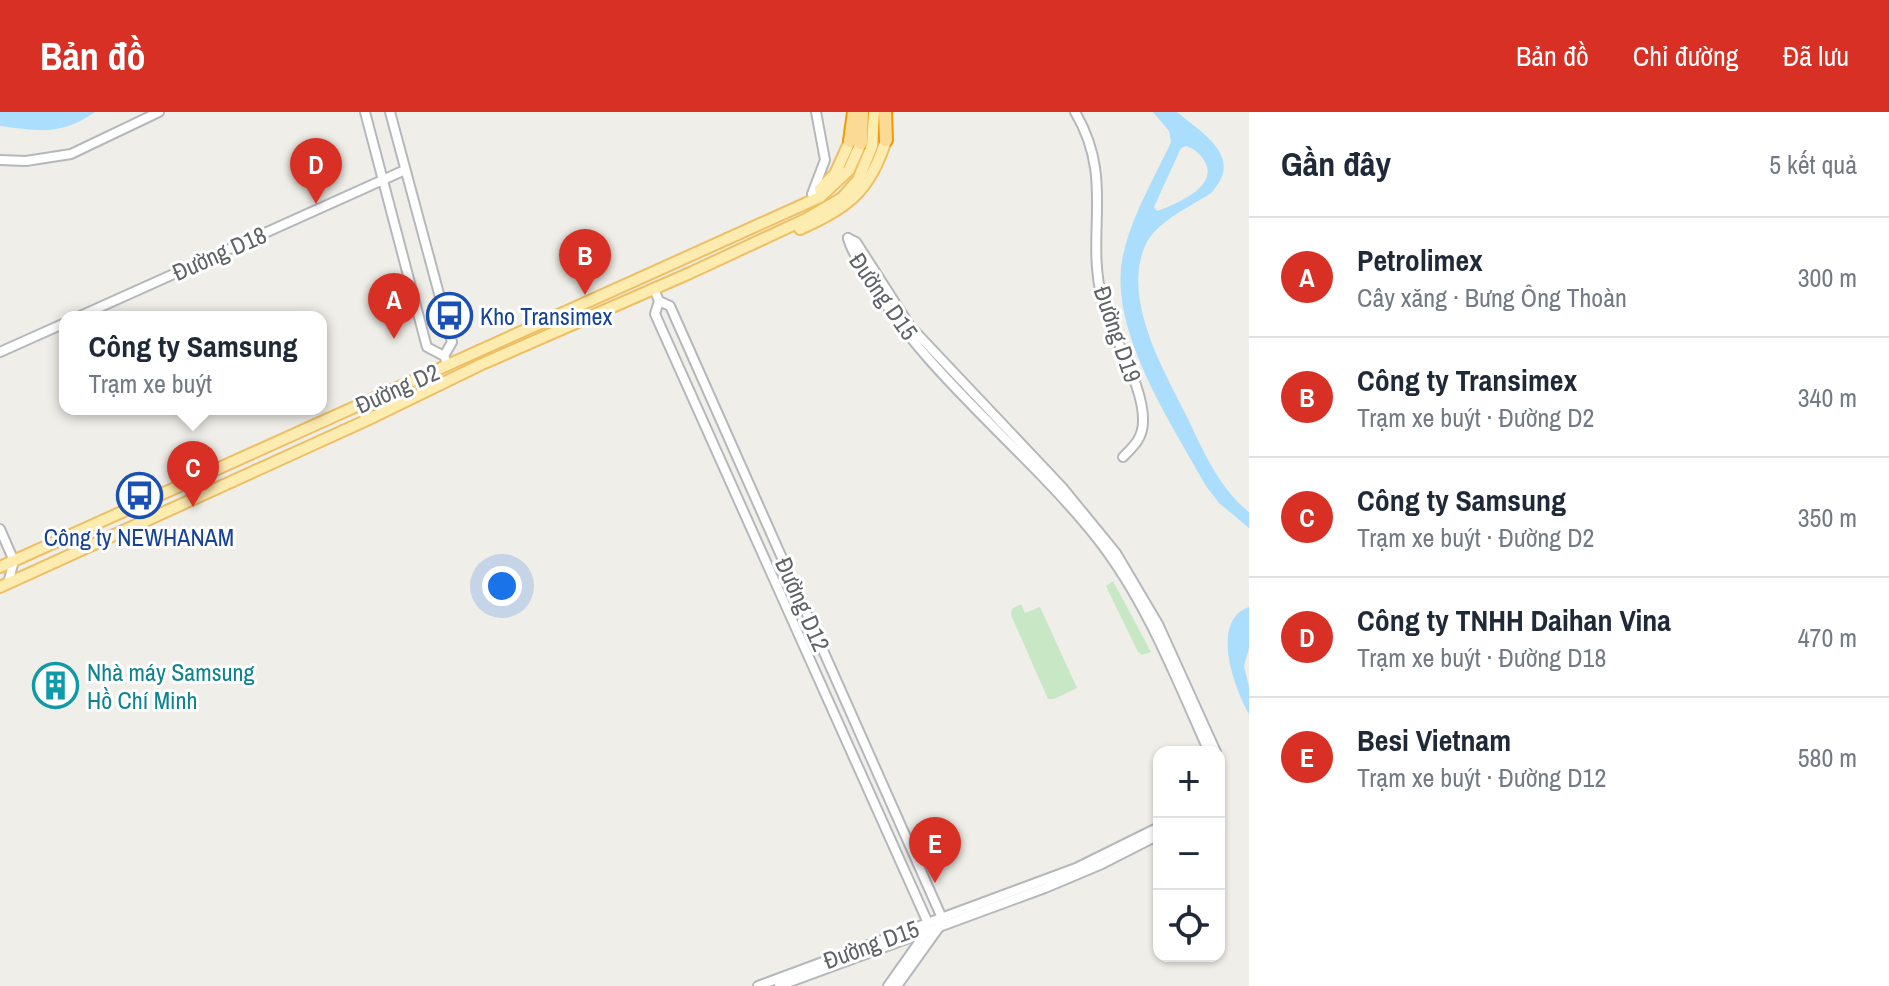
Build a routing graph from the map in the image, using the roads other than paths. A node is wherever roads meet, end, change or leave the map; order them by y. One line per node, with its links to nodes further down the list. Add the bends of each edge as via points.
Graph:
1 (159, 112): 12 (street, via 71,154)
2 (365, 112): 14 (street)
3 (390, 112): 13 (street)
4 (816, 112): 15 (street, via 825,160)
5 (854, 112): 11 (highway)
6 (862, 112): 11 (highway)
7 (874, 112): 18 (main road, Đường D2, via 867,162 842,198)
8 (885, 112): 10 (highway)
9 (1075, 112): 26 (street, Đường D19, via 1098,178 1102,297 1142,409 1139,441)
10 (886, 140): 18 (main road, Đường D2, via 870,180 830,215)
11 (856, 142): 15 (main road, Đường D2, via 826,185); 16 (main road, Đường D2, via 849,170 820,197)
12 (0, 160)
13 (405, 170): 14 (street, Đường D18); 24 (street, via 452,342)
14 (383, 180): 21 (street, Đường D18); 24 (street, via 427,347)
15 (812, 194): 16 (main road, Đường D2)
16 (684, 256): 17 (main road, Đường D2)
17 (647, 273): 19 (main road); 24 (main road, Đường D2)
18 (669, 283): 19 (main road, Đường D2)
19 (654, 289): 20 (street, Đường D12); 25 (main road, Đường D2)
20 (659, 301): 31 (street, Đường D12, via 670,306); 32 (street, Đường D12, via 655,314)
21 (91, 311)
22 (59, 326): 23 (street)
23 (0, 352)
24 (446, 360): 25 (main road); 28 (main road, Đường D2)
25 (453, 378): 30 (main road, Đường D2, via 389,414 381,413)
26 (1123, 457)
27 (0, 529): 28 (street)
28 (14, 561): 29 (main road, Đường D2); 30 (street)
29 (0, 567)
30 (4, 585)
31 (861, 733): 32 (street); 37 (street, Đường D12)
32 (847, 739): 38 (street, Đường D12)
33 (1206, 746): 34 (street, Đường D15, via 1149,621 1111,558 1065,501 900,324 848,238 856,242 910,326 1071,497 1116,553 1158,624)
34 (1213, 746)
35 (1153, 830): 37 (street, Đường D15, via 1076,868)
36 (1153, 838): 37 (street, Đường D15, via 1081,873)
37 (941, 922): 38 (street, Đường D15); 44 (street)
38 (928, 926): 39 (street, Đường D15); 40 (street); 41 (street, Đường D15)
39 (888, 945): 40 (street, via 903,954); 42 (street, Đường D15)
40 (901, 967): 43 (street)
41 (758, 986)
42 (779, 986)
43 (888, 986)
44 (897, 986)

